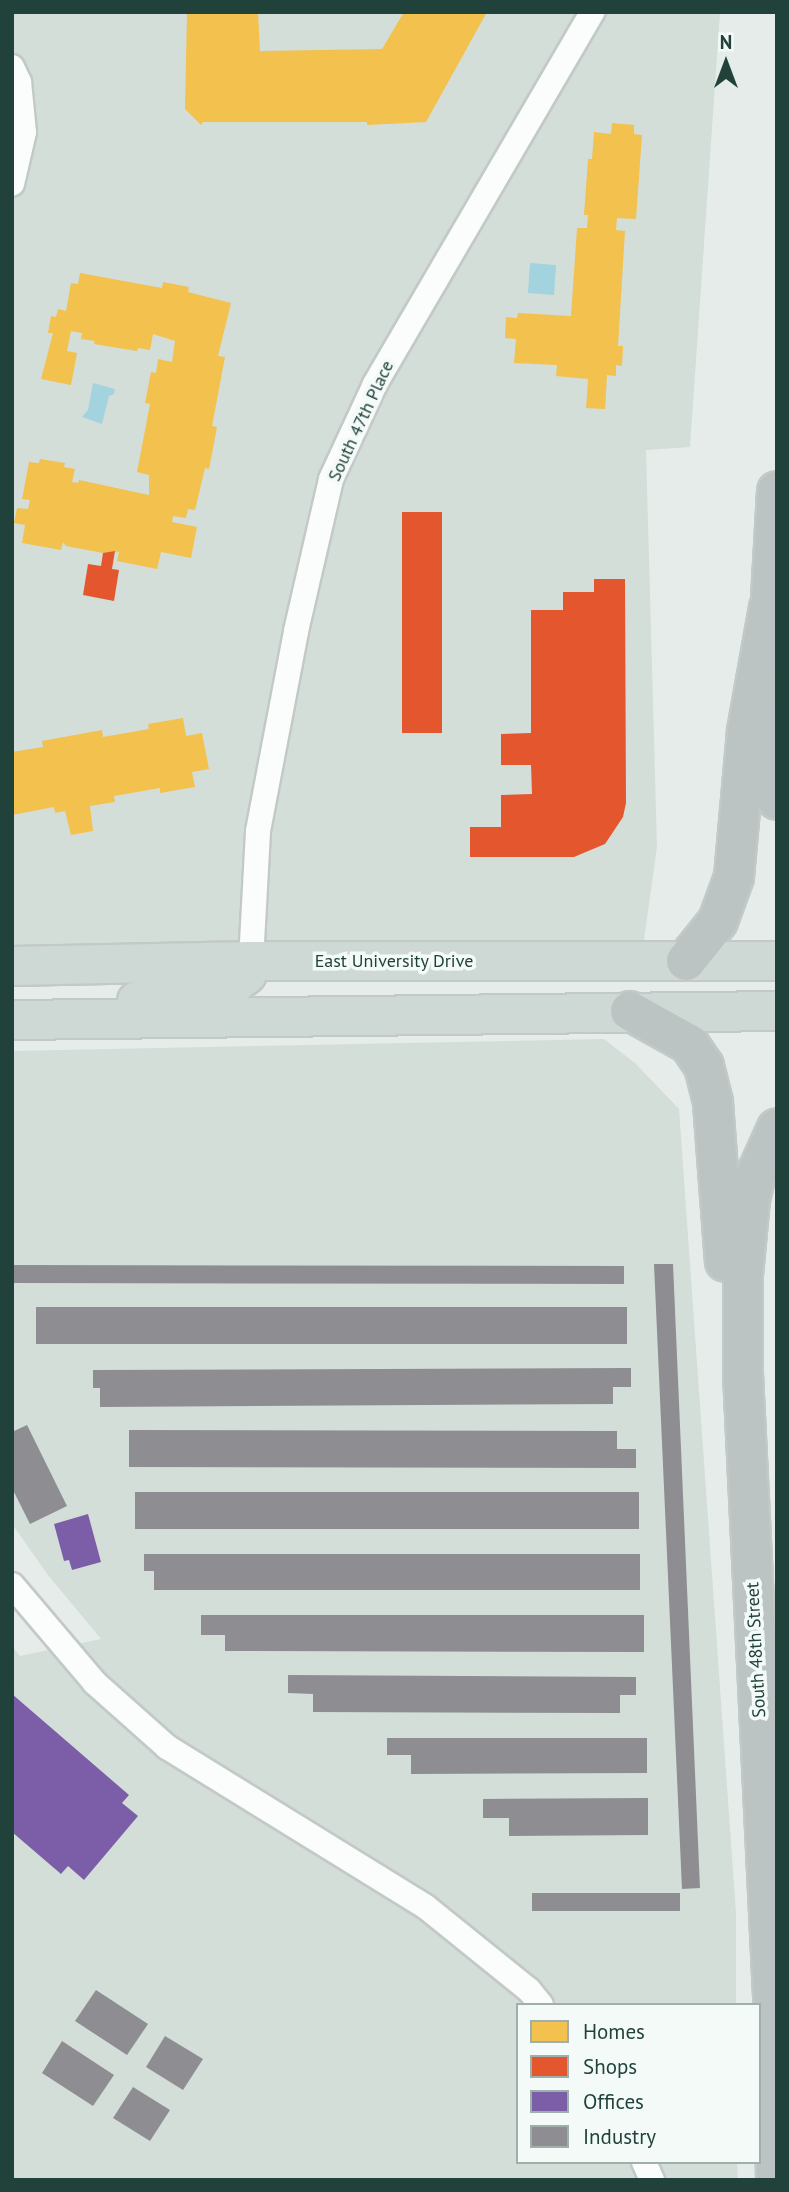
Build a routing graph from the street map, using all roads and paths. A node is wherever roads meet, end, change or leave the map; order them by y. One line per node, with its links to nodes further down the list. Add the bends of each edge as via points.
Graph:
1 (592, 12): 7 (street, South 47th Place, via 375,384 331,479 258,831)
2 (12, 67): 3 (street, via 19,82 24,132)
3 (12, 184)
4 (777, 491): 5 (highway)
5 (769, 608): 6 (highway); 8 (highway, via 747,731 732,886 718,922)
6 (777, 800)
7 (251, 961): 8 (main road, East University Drive); 10 (main road, East University Drive); 13 (main road, via 246,975 235,983)
8 (686, 961): 9 (main road, East University Drive)
9 (777, 961)
10 (12, 966)
11 (631, 1012): 12 (main road); 13 (main road); 15 (highway, via 689,1044 708,1076 726,1273)
12 (777, 1012)
13 (29, 1020)
14 (777, 1128): 15 (highway, via 756,1175 746,1225)
15 (743, 1373): 17 (highway, South 48th Street)
16 (12, 1585): 18 (street, via 94,1683 167,1747 426,1907)
17 (775, 1986): 21 (highway, South 48th Street)
18 (539, 2003)
19 (645, 2164): 20 (street)
20 (652, 2180)
21 (775, 2180)

